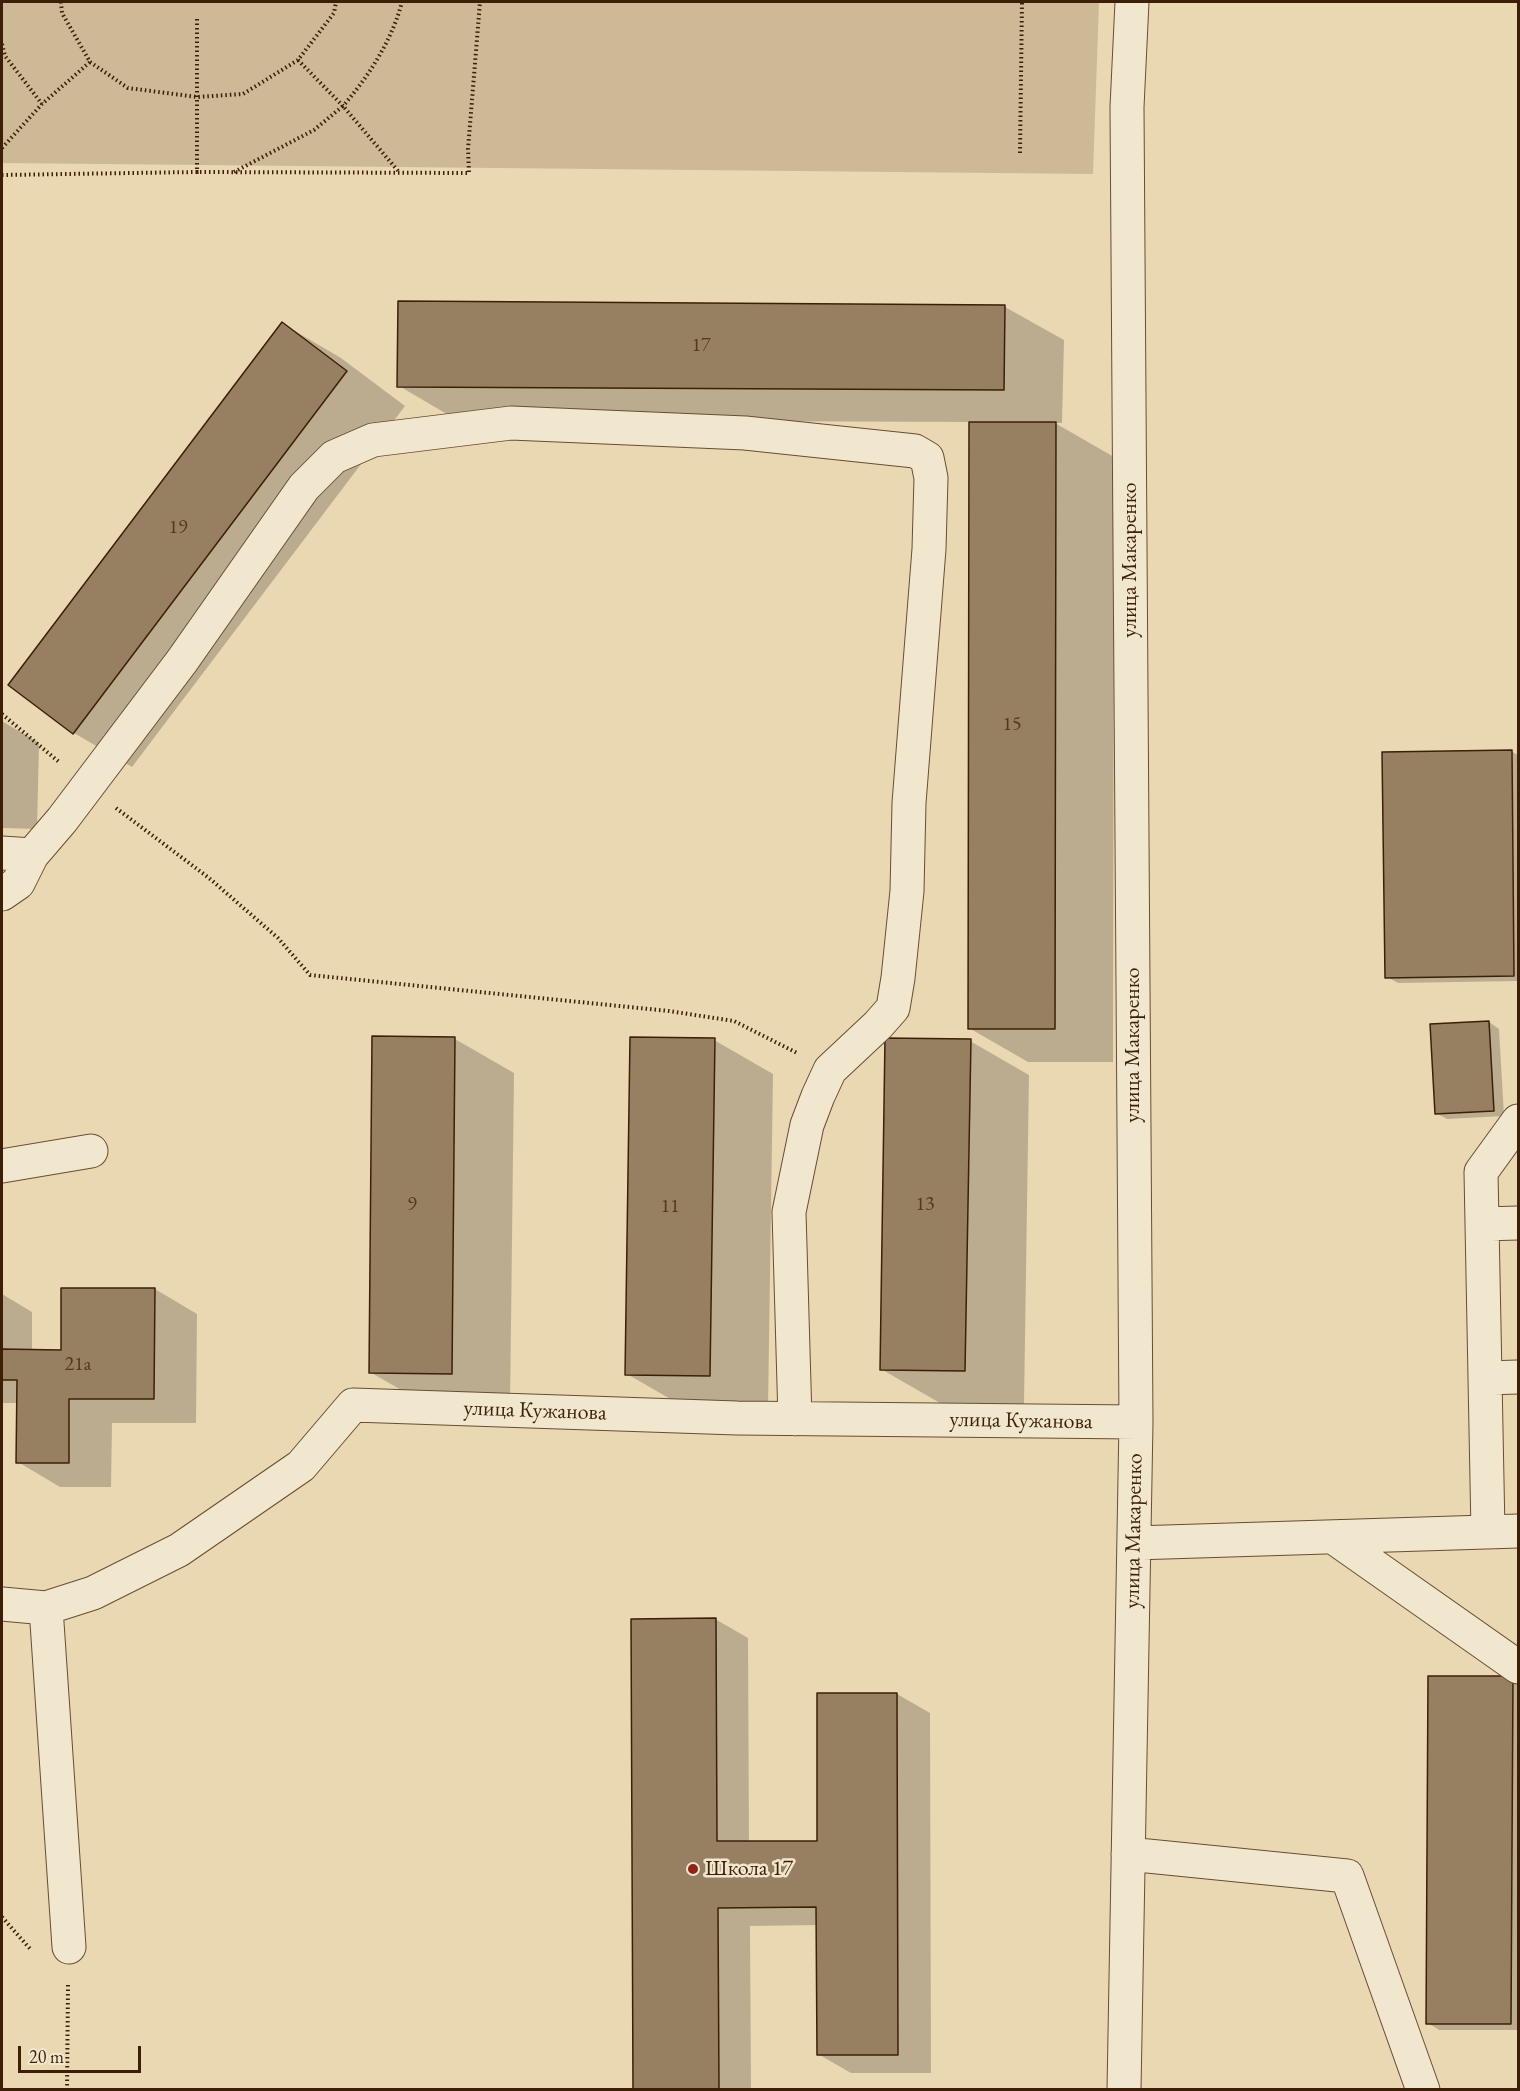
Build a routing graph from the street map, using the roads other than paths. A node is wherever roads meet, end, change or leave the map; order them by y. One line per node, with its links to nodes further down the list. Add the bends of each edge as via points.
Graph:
1 (1132, 2): 12 (street, улица Макаренко, via 1127,118)
2 (17, 854): 3 (street, via 18,883); 11 (street, via 87,786 182,661 304,487 334,457 373,440 511,423 746,433 915,451 927,458 932,478 930,537 898,978 893,1008 830,1070 807,1125 789,1212)
3 (2, 894)
4 (1518, 1121): 8 (street, via 1481,1172)
5 (91, 1151): 6 (street)
6 (2, 1166)
7 (1518, 1223): 8 (street)
8 (1482, 1224): 10 (street)
9 (1518, 1377): 10 (street)
10 (1485, 1378): 13 (street)
11 (795, 1419): 12 (street, улица Кужанова); 17 (street, улица Кужанова, via 353,1405 301,1466 179,1550 93,1593)
12 (1136, 1422): 15 (street, улица Макаренко)
13 (1503, 1532): 14 (street)
14 (1333, 1537): 15 (street); 18 (street)
15 (1134, 1543): 19 (street, улица Макаренко)
16 (2, 1604): 17 (street, улица Кужанова)
17 (46, 1608): 20 (street)
18 (1518, 1667)
19 (1128, 1854): 21 (street, улица Макаренко); 22 (street, via 1347,1876)
20 (69, 1947)
21 (1124, 2090)
22 (1423, 2090)

